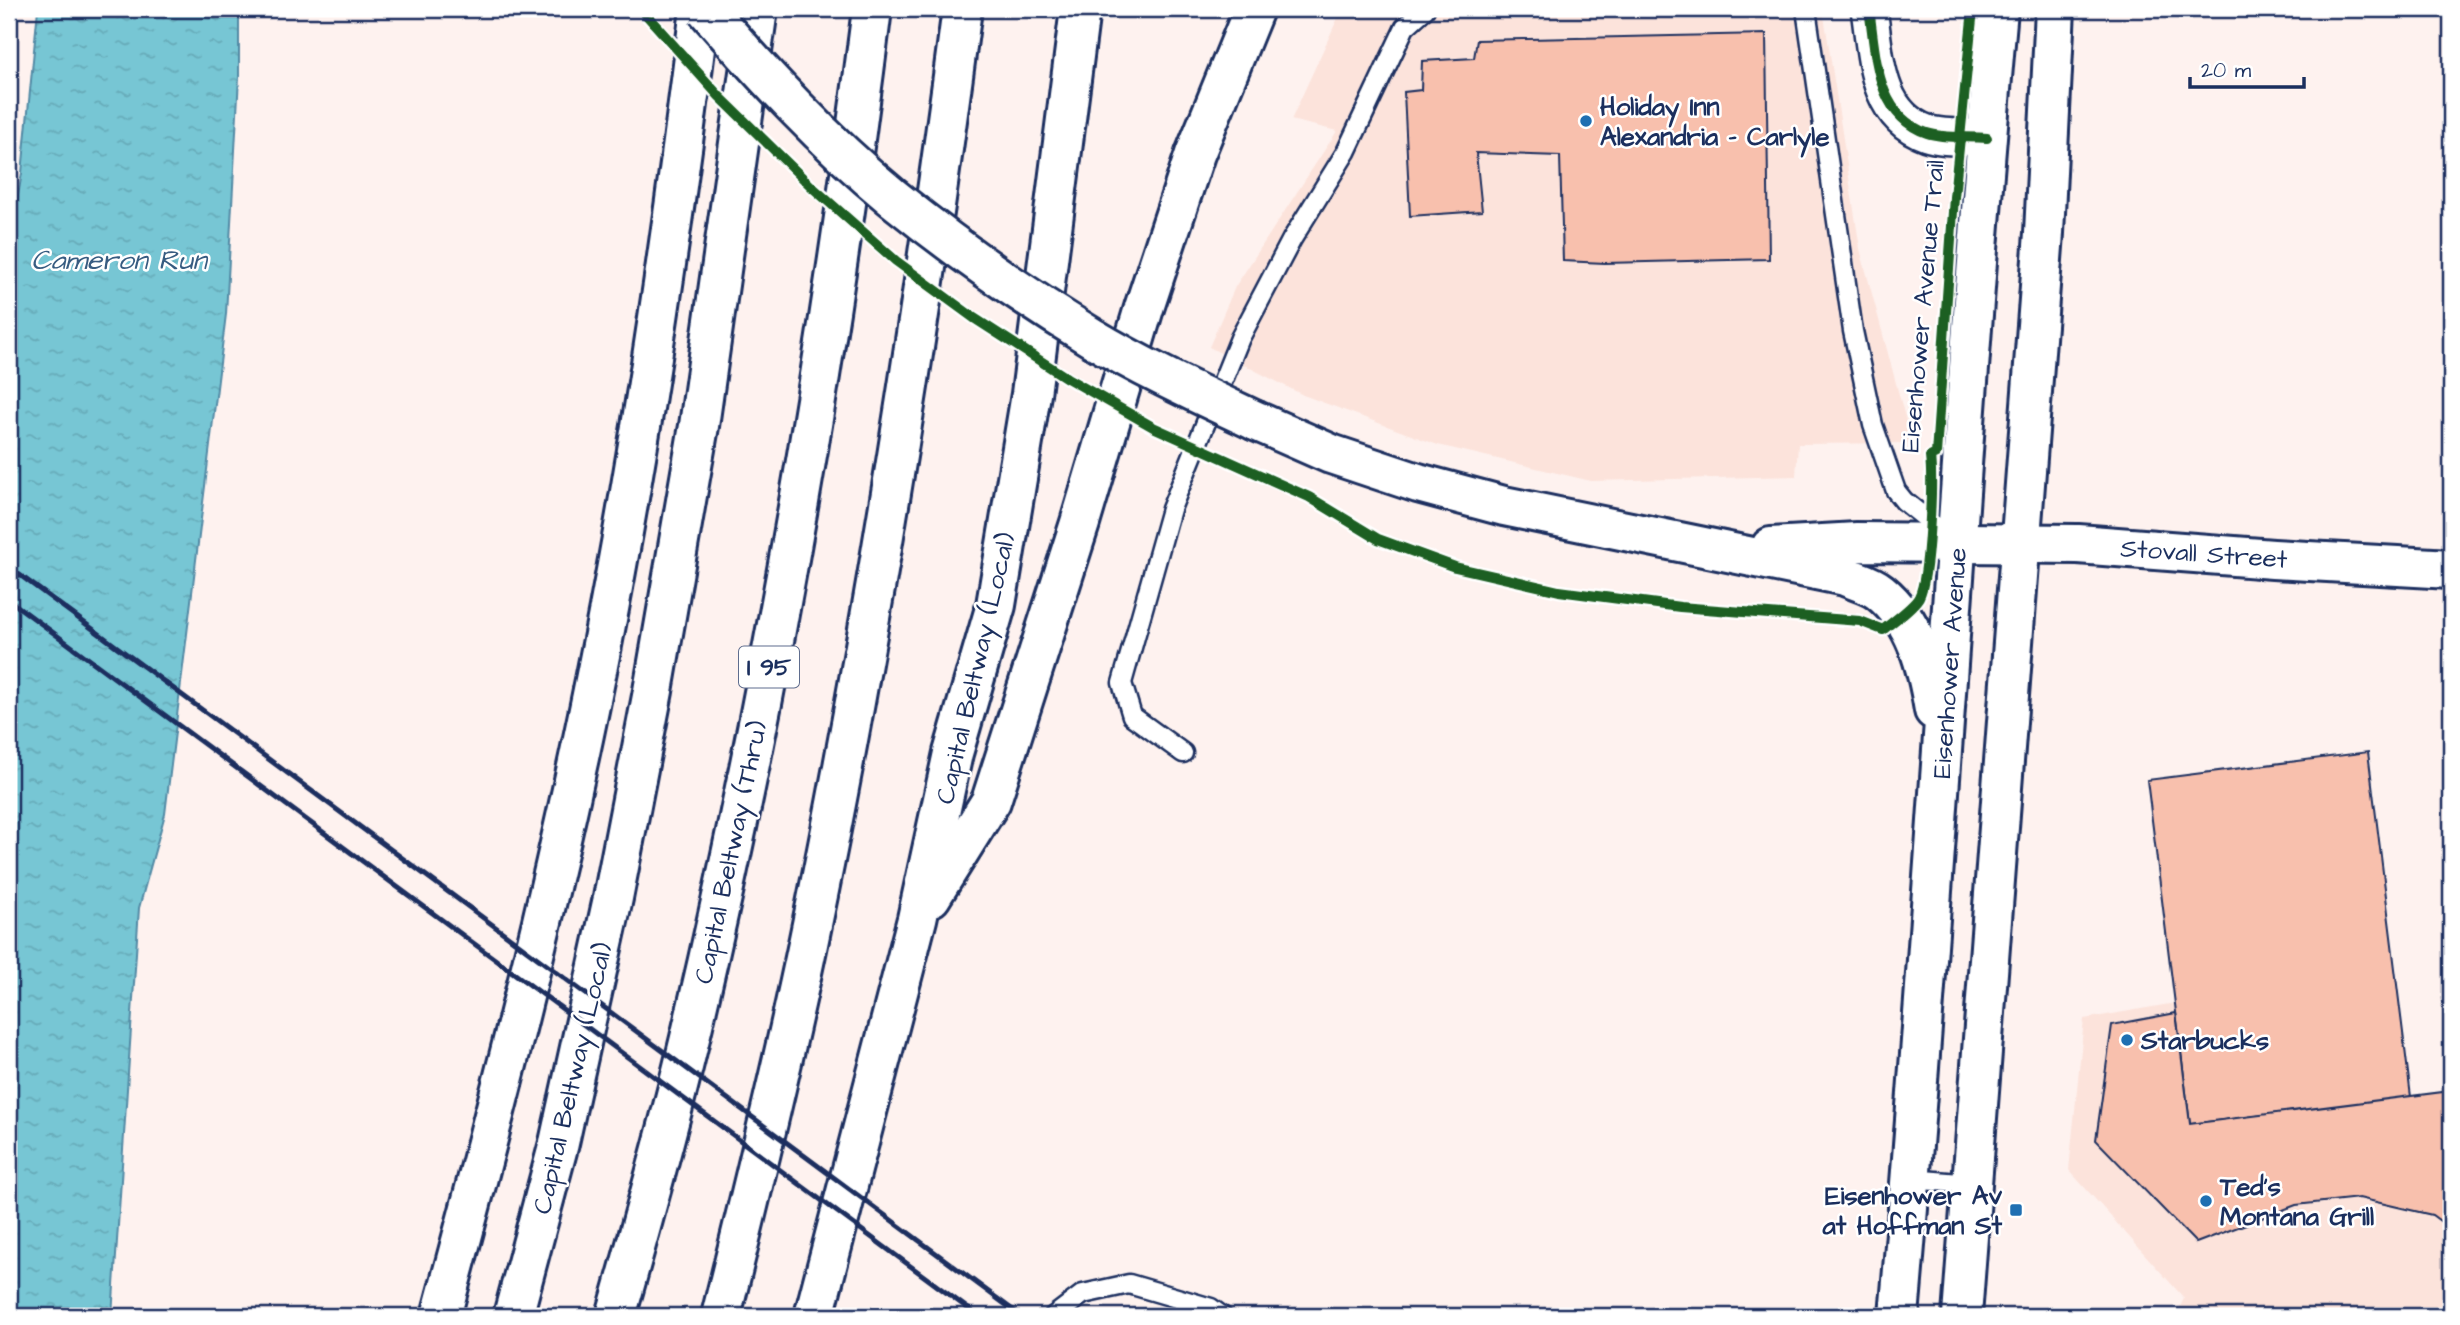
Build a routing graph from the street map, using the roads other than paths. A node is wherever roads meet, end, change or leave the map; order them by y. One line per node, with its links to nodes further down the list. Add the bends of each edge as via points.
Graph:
1 (689, 9): 14 (main road)
2 (700, 9): 14 (main road)
3 (706, 9): 18 (main road, bridge, via 812,124 890,195 957,248 1093,338 1174,382 1331,454 1418,483 1504,506)
4 (758, 9): 26 (main road, Capital Beltway (Local), via 699,426 653,691 559,1143)
5 (872, 9): 27 (main road, Capital Beltway (Thru) / I 95, via 829,326 756,738 690,1040)
6 (962, 9): 28 (main road, via 894,481 850,722 809,938)
7 (1080, 9): 22 (main road, Capital Beltway (Local), via 1031,394 996,605 953,753)
8 (1254, 9): 22 (main road, via 1195,154 991,801)
9 (1424, 9): 20 (lane, via 1405,27 1346,152 1292,239 1240,338 1171,509 1122,683 1132,716)
10 (1806, 9): 16 (lane, via 1853,331 1873,425 1896,491)
11 (1868, 9): 15 (street, via 1882,89 1896,112 1929,133)
12 (1998, 9): 15 (main road, Eisenhower Avenue)
13 (2055, 9): 17 (main road)
14 (684, 133): 25 (main road, via 600,657 508,1065)
15 (1987, 138): 16 (main road, Eisenhower Avenue)
16 (1958, 544): 17 (main road, Stovall Street); 18 (main road, Stovall Street, via 1857,542); 21 (main road, Eisenhower Avenue)
17 (2021, 544): 19 (main road, Stovall Street); 24 (main road)
18 (1713, 548): 21 (main road, via 1845,576 1878,590 1902,614 1929,678)
19 (2450, 568)
20 (1184, 753)
21 (1940, 796): 23 (main road, Eisenhower Avenue)
22 (917, 919): 29 (main road, Capital Beltway (Local))
23 (1911, 1180): 24 (lane); 32 (main road, Eisenhower Avenue)
24 (1972, 1184): 33 (main road)
25 (441, 1316)
26 (513, 1316)
27 (616, 1316)
28 (721, 1316)
29 (814, 1316)
30 (1054, 1316): 31 (lane, via 1083,1294 1129,1284 1211,1308)
31 (1222, 1316)
32 (1899, 1316)
33 (1962, 1316)

